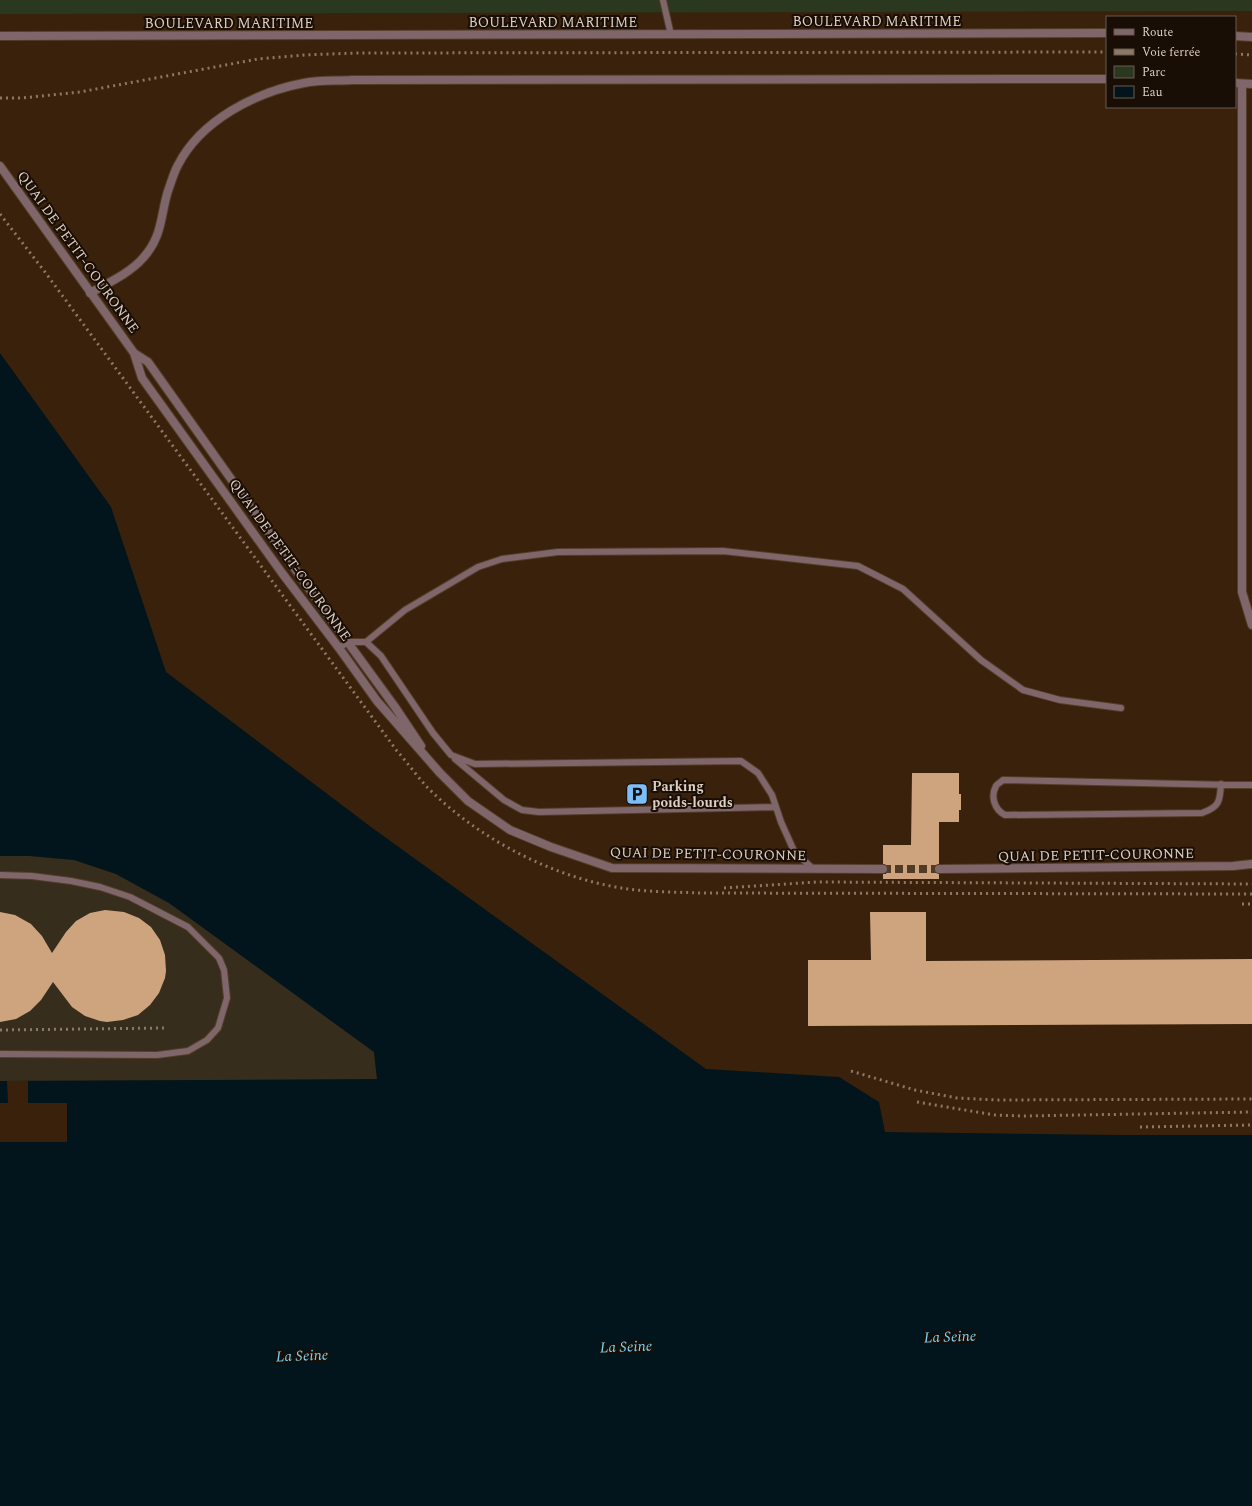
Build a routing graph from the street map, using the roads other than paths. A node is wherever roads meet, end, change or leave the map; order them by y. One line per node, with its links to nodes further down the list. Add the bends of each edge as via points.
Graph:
1 (663, 0): 3 (lane)
2 (1106, 33): 3 (street, BOULEVARD MARITIME)
3 (671, 34): 4 (street, BOULEVARD MARITIME)
4 (0, 36)
5 (1236, 36): 6 (street)
6 (1252, 37)
7 (1106, 80): 11 (street, via 893,78 305,82 272,90 242,104 211,125 191,146 178,165 155,243 143,259)
8 (1239, 84): 9 (street); 13 (street, via 1242,592)
9 (1252, 84)
10 (0, 166): 11 (street, QUAI DE PETIT-COURONNE)
11 (90, 293): 12 (street, QUAI DE PETIT-COURONNE)
12 (134, 353): 14 (street, QUAI DE PETIT-COURONNE, via 148,362); 16 (street, QUAI DE PETIT-COURONNE, via 142,378)
13 (1252, 625)
14 (348, 642): 15 (lane); 16 (lane); 19 (street, QUAI DE PETIT-COURONNE)
15 (366, 642): 17 (lane, via 405,610 478,567 502,559 558,552 723,551 858,566 903,589 981,660 1023,690 1060,700); 18 (lane, via 381,656)
16 (339, 648): 19 (street, QUAI DE PETIT-COURONNE, via 377,701)
17 (1122, 708)
18 (451, 756): 22 (lane, via 504,800 522,810 539,812); 22 (lane, via 475,764 741,761 758,773 772,795)
19 (440, 773): 24 (street, QUAI DE PETIT-COURONNE, via 468,801 510,830 612,868)
20 (1221, 784): 20 (lane, via 1003,780 996,786 993,798 1000,812 1005,815 1202,813 1212,810 1218,804); 21 (lane)
21 (1252, 785)
22 (776, 807): 24 (lane, via 794,851)
23 (1252, 864): 26 (street, QUAI DE PETIT-COURONNE)
24 (813, 869): 25 (street, QUAI DE PETIT-COURONNE)
25 (883, 869)
26 (939, 869)
27 (0, 875): 28 (lane, via 32,876 100,887 130,897 188,927 219,958 224,970 227,998 218,1028 207,1040 188,1051 157,1055)
28 (0, 1054)

